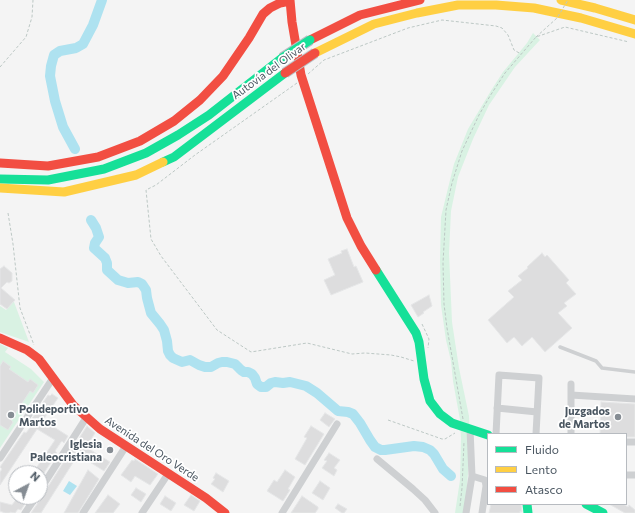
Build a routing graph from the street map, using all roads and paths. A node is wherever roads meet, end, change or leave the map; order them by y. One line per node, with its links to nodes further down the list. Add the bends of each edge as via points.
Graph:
1 (33, 0): 11 (path, via 32,18 26,38)
2 (290, 0): 12 (main road); 13 (main road, via 270,8 263,14 223,76 200,100 174,121 140,141 98,157 48,166)
3 (420, 0): 14 (main road, Autovía del Olivar, bridge, via 360,15 310,40 282,58 209,115 146,153 104,170 48,180)
4 (561, 0): 6 (main road)
5 (568, 0): 8 (path, bridge, via 557,18)
6 (635, 20)
7 (635, 34): 17 (main road, Autovía del Olivar, bridge, via 581,18 534,8 496,5 458,5 374,24 315,53 174,157 136,175)
8 (536, 37): 9 (path, via 564,27); 10 (path)
9 (628, 42)
10 (521, 54): 12 (path, via 514,50 502,28 442,20 408,28 324,60); 33 (path, via 505,73 479,114 461,156 446,210 444,304)
11 (0, 67)
12 (302, 79): 22 (main road, via 347,218 416,333); 22 (path, via 146,190 151,239 217,330 251,352 307,343 352,354 401,357)
13 (0, 163)
14 (0, 179)
15 (0, 188): 17 (main road, Autovía del Olivar)
16 (0, 191): 17 (main road)
17 (64, 192)
18 (8, 213): 20 (path, via 20,308)
19 (0, 338): 24 (main road, Avenida del Oro Verde, via 27,350)
20 (33, 344)
21 (560, 347): 23 (lane, via 596,361 602,368)
22 (422, 364): 33 (main road, via 430,401 446,419)
23 (635, 372)
24 (53, 378): 30 (main road, Avenida del Oro Verde); 40 (street)
25 (571, 384): 26 (street)
26 (571, 396): 27 (street); 36 (street)
27 (635, 399)
28 (497, 408): 29 (street); 29 (street, via 499,375 539,378); 34 (street)
29 (537, 412): 35 (street)
30 (86, 418): 39 (main road, Avenida del Oro Verde); 44 (street)
31 (388, 420): 33 (path, via 442,439)
32 (338, 424): 50 (street)
33 (465, 428): 37 (main road); 43 (street)
34 (496, 433)
35 (536, 433)
36 (571, 433)
37 (487, 435)
38 (464, 439): 46 (path)
39 (126, 446): 42 (main road, Avenida del Oro Verde); 47 (street)
40 (0, 458)
41 (377, 459): 51 (street, via 425,500)
42 (168, 474): 48 (street); 49 (main road, Avenida del Oro Verde)
43 (472, 476): 52 (street); 53 (street, via 485,480)
44 (48, 477)
45 (588, 505): 54 (main road)
46 (460, 506)
47 (83, 513)
48 (142, 513)
49 (226, 513)
50 (282, 513)
51 (435, 513)
52 (466, 513)
53 (482, 513)
54 (603, 513)

